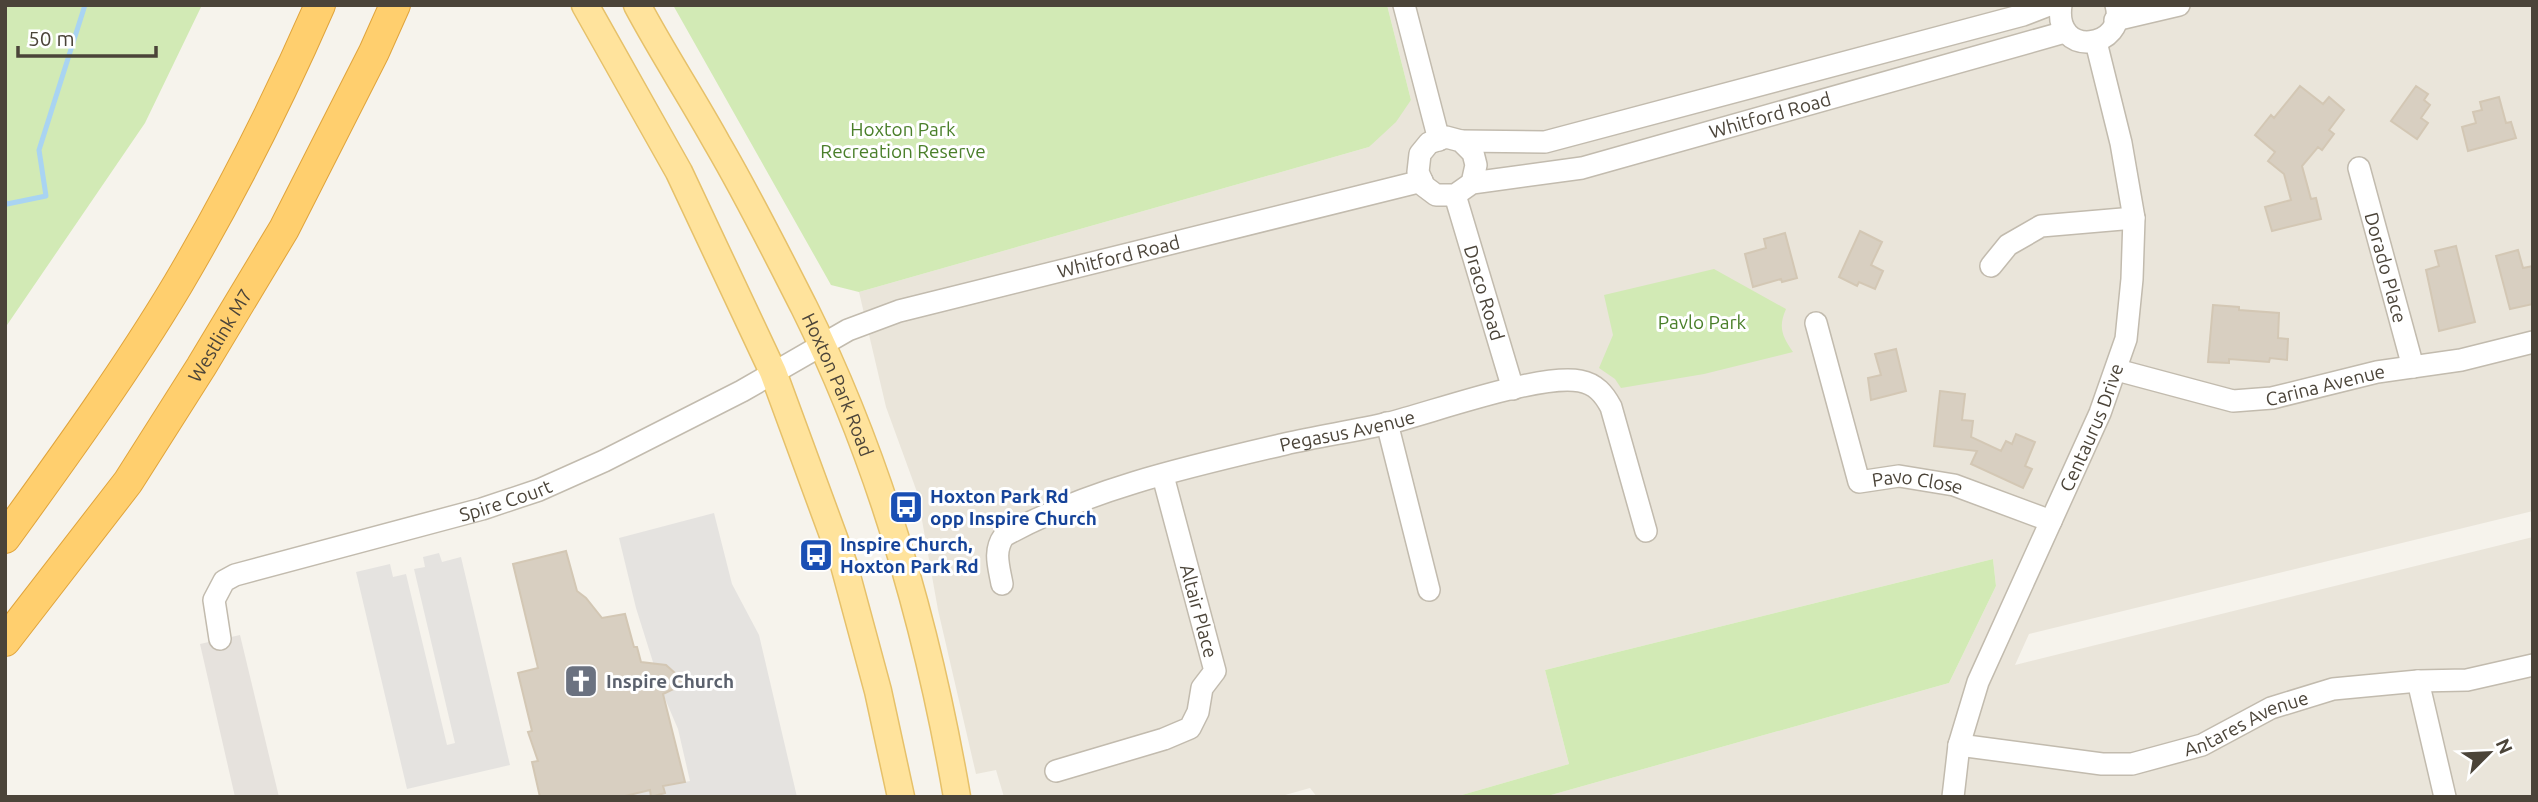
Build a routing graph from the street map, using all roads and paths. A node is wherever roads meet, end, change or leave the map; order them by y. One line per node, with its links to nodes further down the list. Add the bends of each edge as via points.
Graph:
1 (320, 5): 30 (highway, via 282,93 177,285)
2 (395, 5): 34 (highway, Westlink M7, via 284,229 201,367 128,482)
3 (585, 5): 24 (main road, via 680,172)
4 (637, 5): 21 (main road, Hoxton Park Road, via 718,144)
5 (1404, 5): 12 (street)
6 (2049, 5): 13 (street, Whitford Road, via 1545,142)
7 (2061, 5): 10 (street, via 2059,19)
8 (2179, 5): 9 (street)
9 (2115, 13): 11 (street, via 2113,30)
10 (2065, 32): 11 (street, via 2077,41); 16 (street, Whitford Road, via 1582,168)
11 (2096, 42): 17 (street, Centaurus Drive, via 2122,143)
12 (1439, 140): 13 (street); 15 (street, via 1429,143 1420,154)
13 (1461, 141): 16 (street, via 1473,153 1476,166)
14 (2359, 168): 22 (street, Dorado Place)
15 (1422, 181): 16 (street, via 1436,195); 21 (street, Whitford Road, via 899,311)
16 (1464, 189): 25 (street, Draco Road)
17 (2134, 218): 18 (street, via 2041,226 2008,245); 23 (street, Centaurus Drive, via 2126,339)
18 (1991, 266)
19 (1816, 323): 28 (street, Pavo Close, via 1859,482 1899,476 1954,485)
20 (2533, 341): 22 (street, Carina Avenue)
21 (821, 344): 24 (street, Spire Court); 40 (main road, Hoxton Park Road, via 898,548 932,673)
22 (2413, 367): 23 (street, Carina Avenue, via 2250,401 2233,401)
23 (2117, 370): 28 (street, Centaurus Drive)
24 (773, 372): 33 (street, Spire Court, via 539,490 235,575 225,581 214,600); 39 (main road, via 844,565)
25 (1513, 389): 26 (street, Pegasus Avenue); 29 (street, Pegasus Avenue, via 1564,380 1594,386 1604,394 1617,423)
26 (1387, 423): 27 (street, Pegasus Avenue); 32 (street)
27 (1163, 476): 31 (street, Pegasus Avenue, via 1072,504 1004,536 997,545); 38 (street, Altair Place, via 1215,671 1202,688 1190,728)
28 (2051, 521): 37 (street, Centaurus Drive, via 1978,682)
29 (1646, 531)
30 (5, 538)
31 (1002, 584)
32 (1429, 590)
33 (220, 639)
34 (5, 641)
35 (2533, 666): 36 (street, Antares Avenue, via 2467,680)
36 (2418, 681): 37 (street, Antares Avenue, via 2333,689 2271,708 2202,745 2132,764); 42 (street)
37 (1959, 746): 41 (street, Centaurus Drive)
38 (1056, 771)
39 (901, 797)
40 (957, 797)
41 (1953, 797)
42 (2445, 797)

